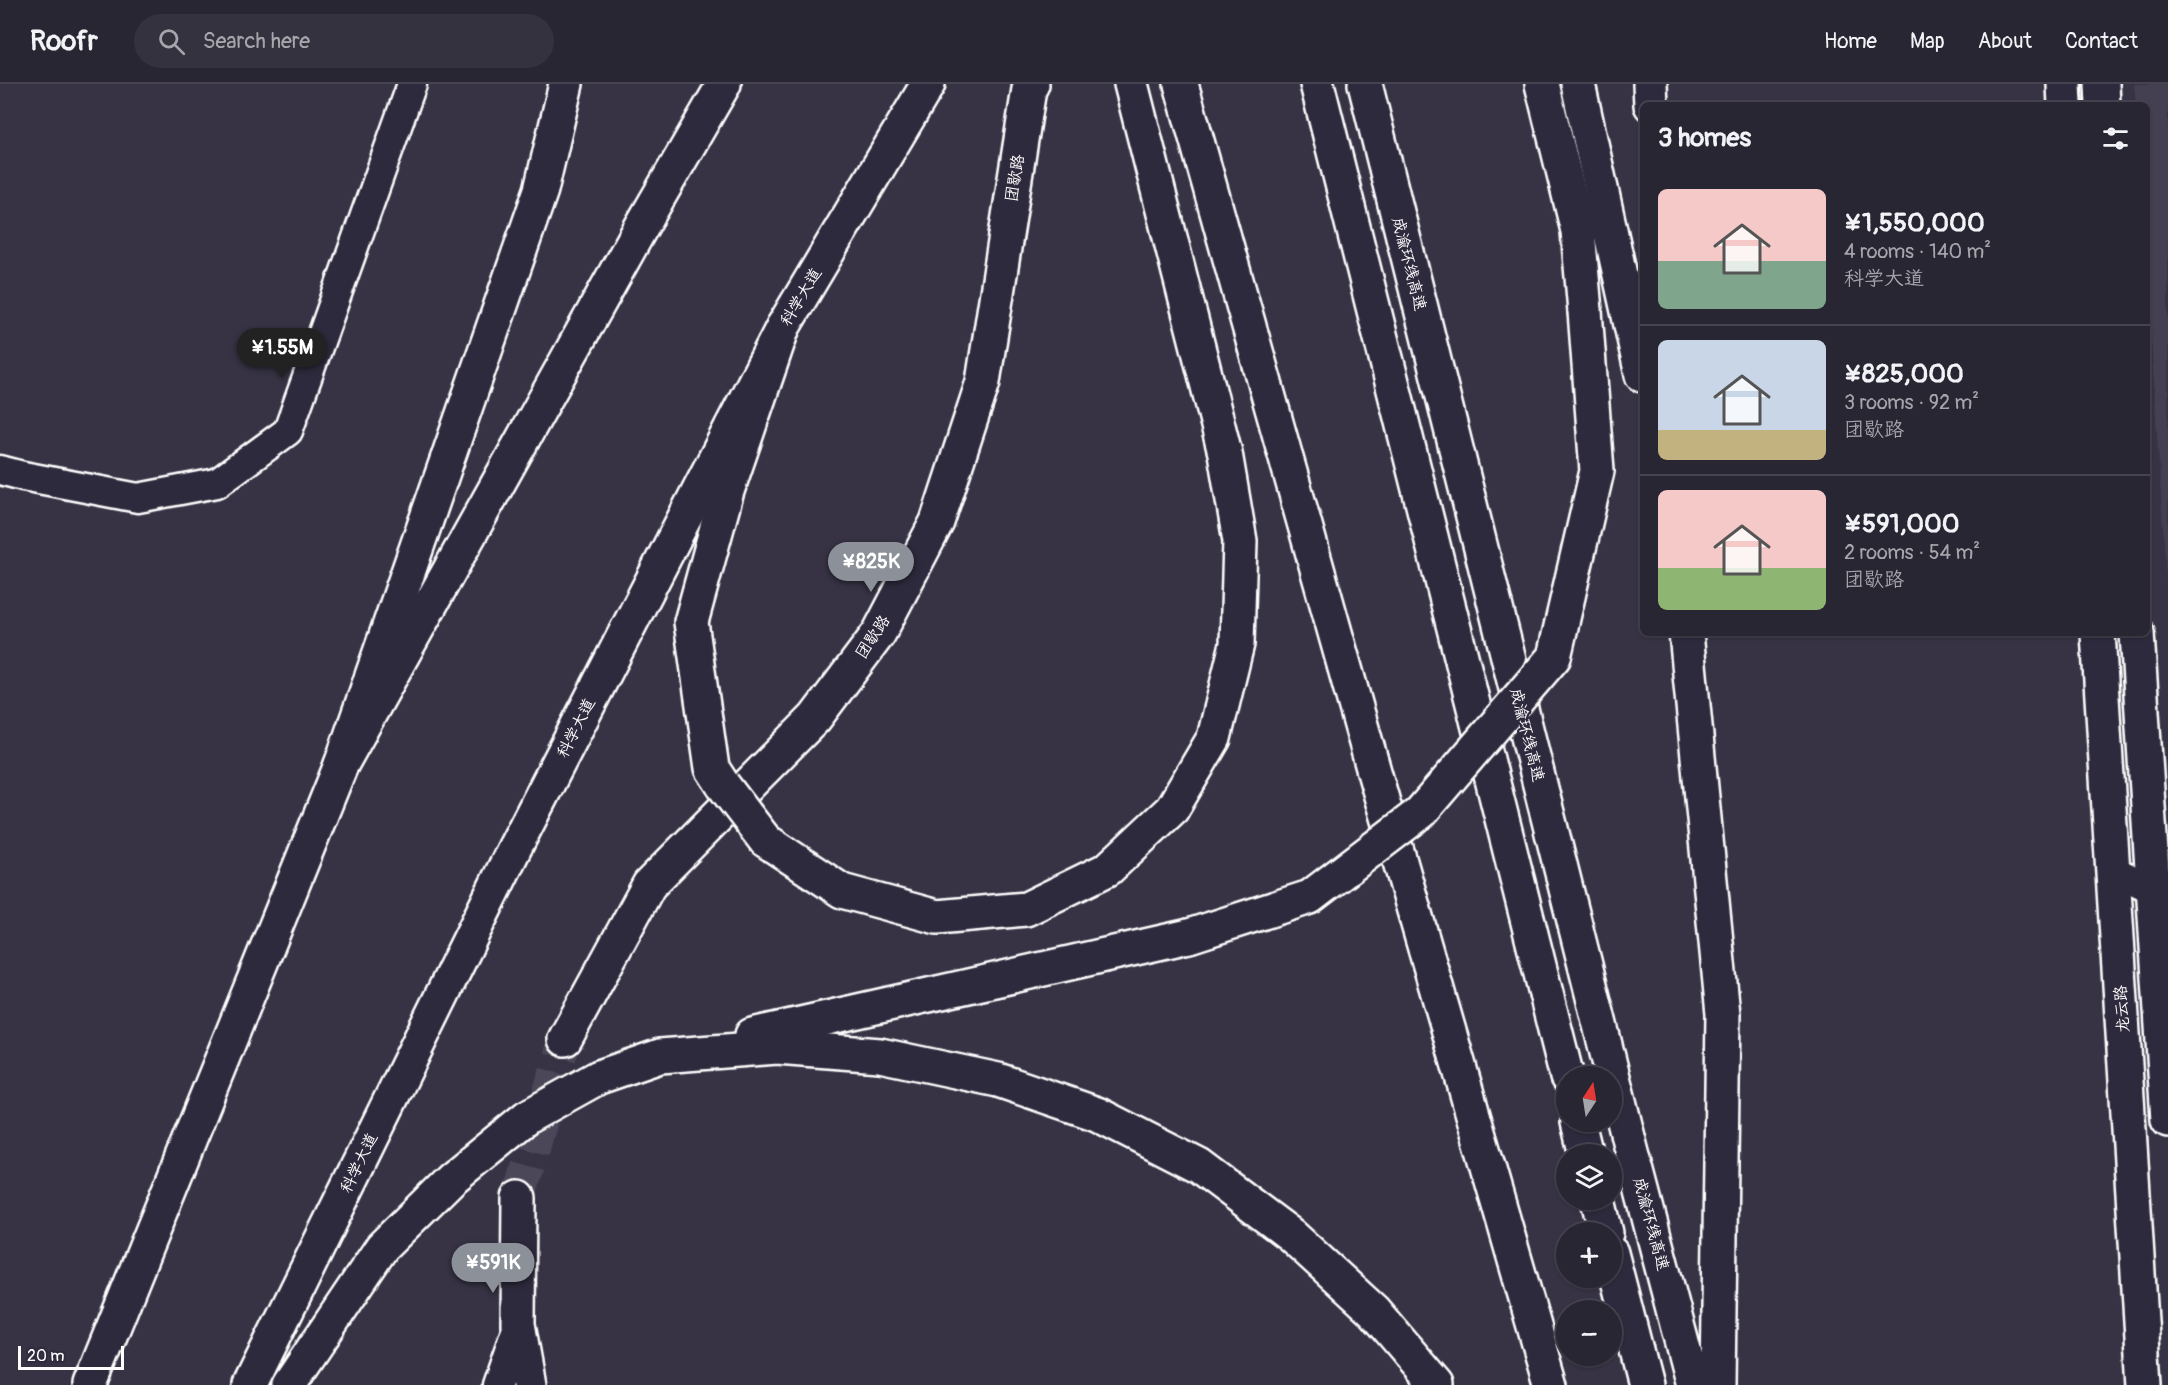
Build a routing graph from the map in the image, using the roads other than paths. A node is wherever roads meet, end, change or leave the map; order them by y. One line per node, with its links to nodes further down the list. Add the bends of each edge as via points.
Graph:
1 (412, 84): 20 (street, via 288,431 217,483 138,498)
2 (566, 84): 24 (main road, via 541,190)
3 (724, 84): 24 (main road)
4 (928, 84): 18 (main road, 科学大道)
5 (1131, 84): 18 (main road, bridge, via 1225,453 1240,541 1237,644 1214,738 1172,808 1108,869 1026,909 937,918 842,891 765,840 712,768 691,622 727,491)
6 (1181, 84): 40 (main road)
7 (1317, 84): 29 (main road)
8 (1365, 84): 42 (main road, 成渝环线高速)
9 (1542, 84): 28 (main road, bridge, via 1578,231 1597,471 1554,657 1420,813 1310,897 1189,936)
10 (1578, 84): 19 (main road)
11 (1650, 84): 15 (main road)
12 (2064, 84): 16 (main road)
13 (2102, 84): 17 (main road)
14 (1030, 86): 27 (main road, 团歇路, via 984,382 938,522 879,633 815,718 649,885)
15 (1651, 102)
16 (2065, 102)
17 (2103, 102)
18 (783, 327): 35 (main road, 科学大道, via 515,847)
19 (1640, 366)
20 (0, 470)
21 (1686, 636): 43 (main road, via 1723,1014)
22 (2098, 636): 25 (main road, 龙云路)
23 (2137, 636): 26 (main road)
24 (341, 765): 34 (main road)
25 (2113, 870): 26 (street); 44 (main road, 龙云路)
26 (2161, 894): 30 (main road)
27 (565, 1039)
28 (660, 1056): 36 (main road, via 599,1077 526,1117 451,1179 382,1247); 39 (main road, via 777,1047 880,1055 998,1080 1096,1114 1198,1166 1291,1235 1374,1311)
29 (1564, 1066)
30 (2168, 1120)
31 (519, 1198): 33 (main road)
32 (1620, 1288): 41 (main road)
33 (518, 1324): 37 (street); 38 (main road)
34 (90, 1385)
35 (250, 1385)
36 (289, 1385)
37 (497, 1385)
38 (529, 1385)
39 (1437, 1385)
40 (1551, 1385)
41 (1645, 1385)
42 (1693, 1385)
43 (1718, 1385)
44 (2145, 1385)

